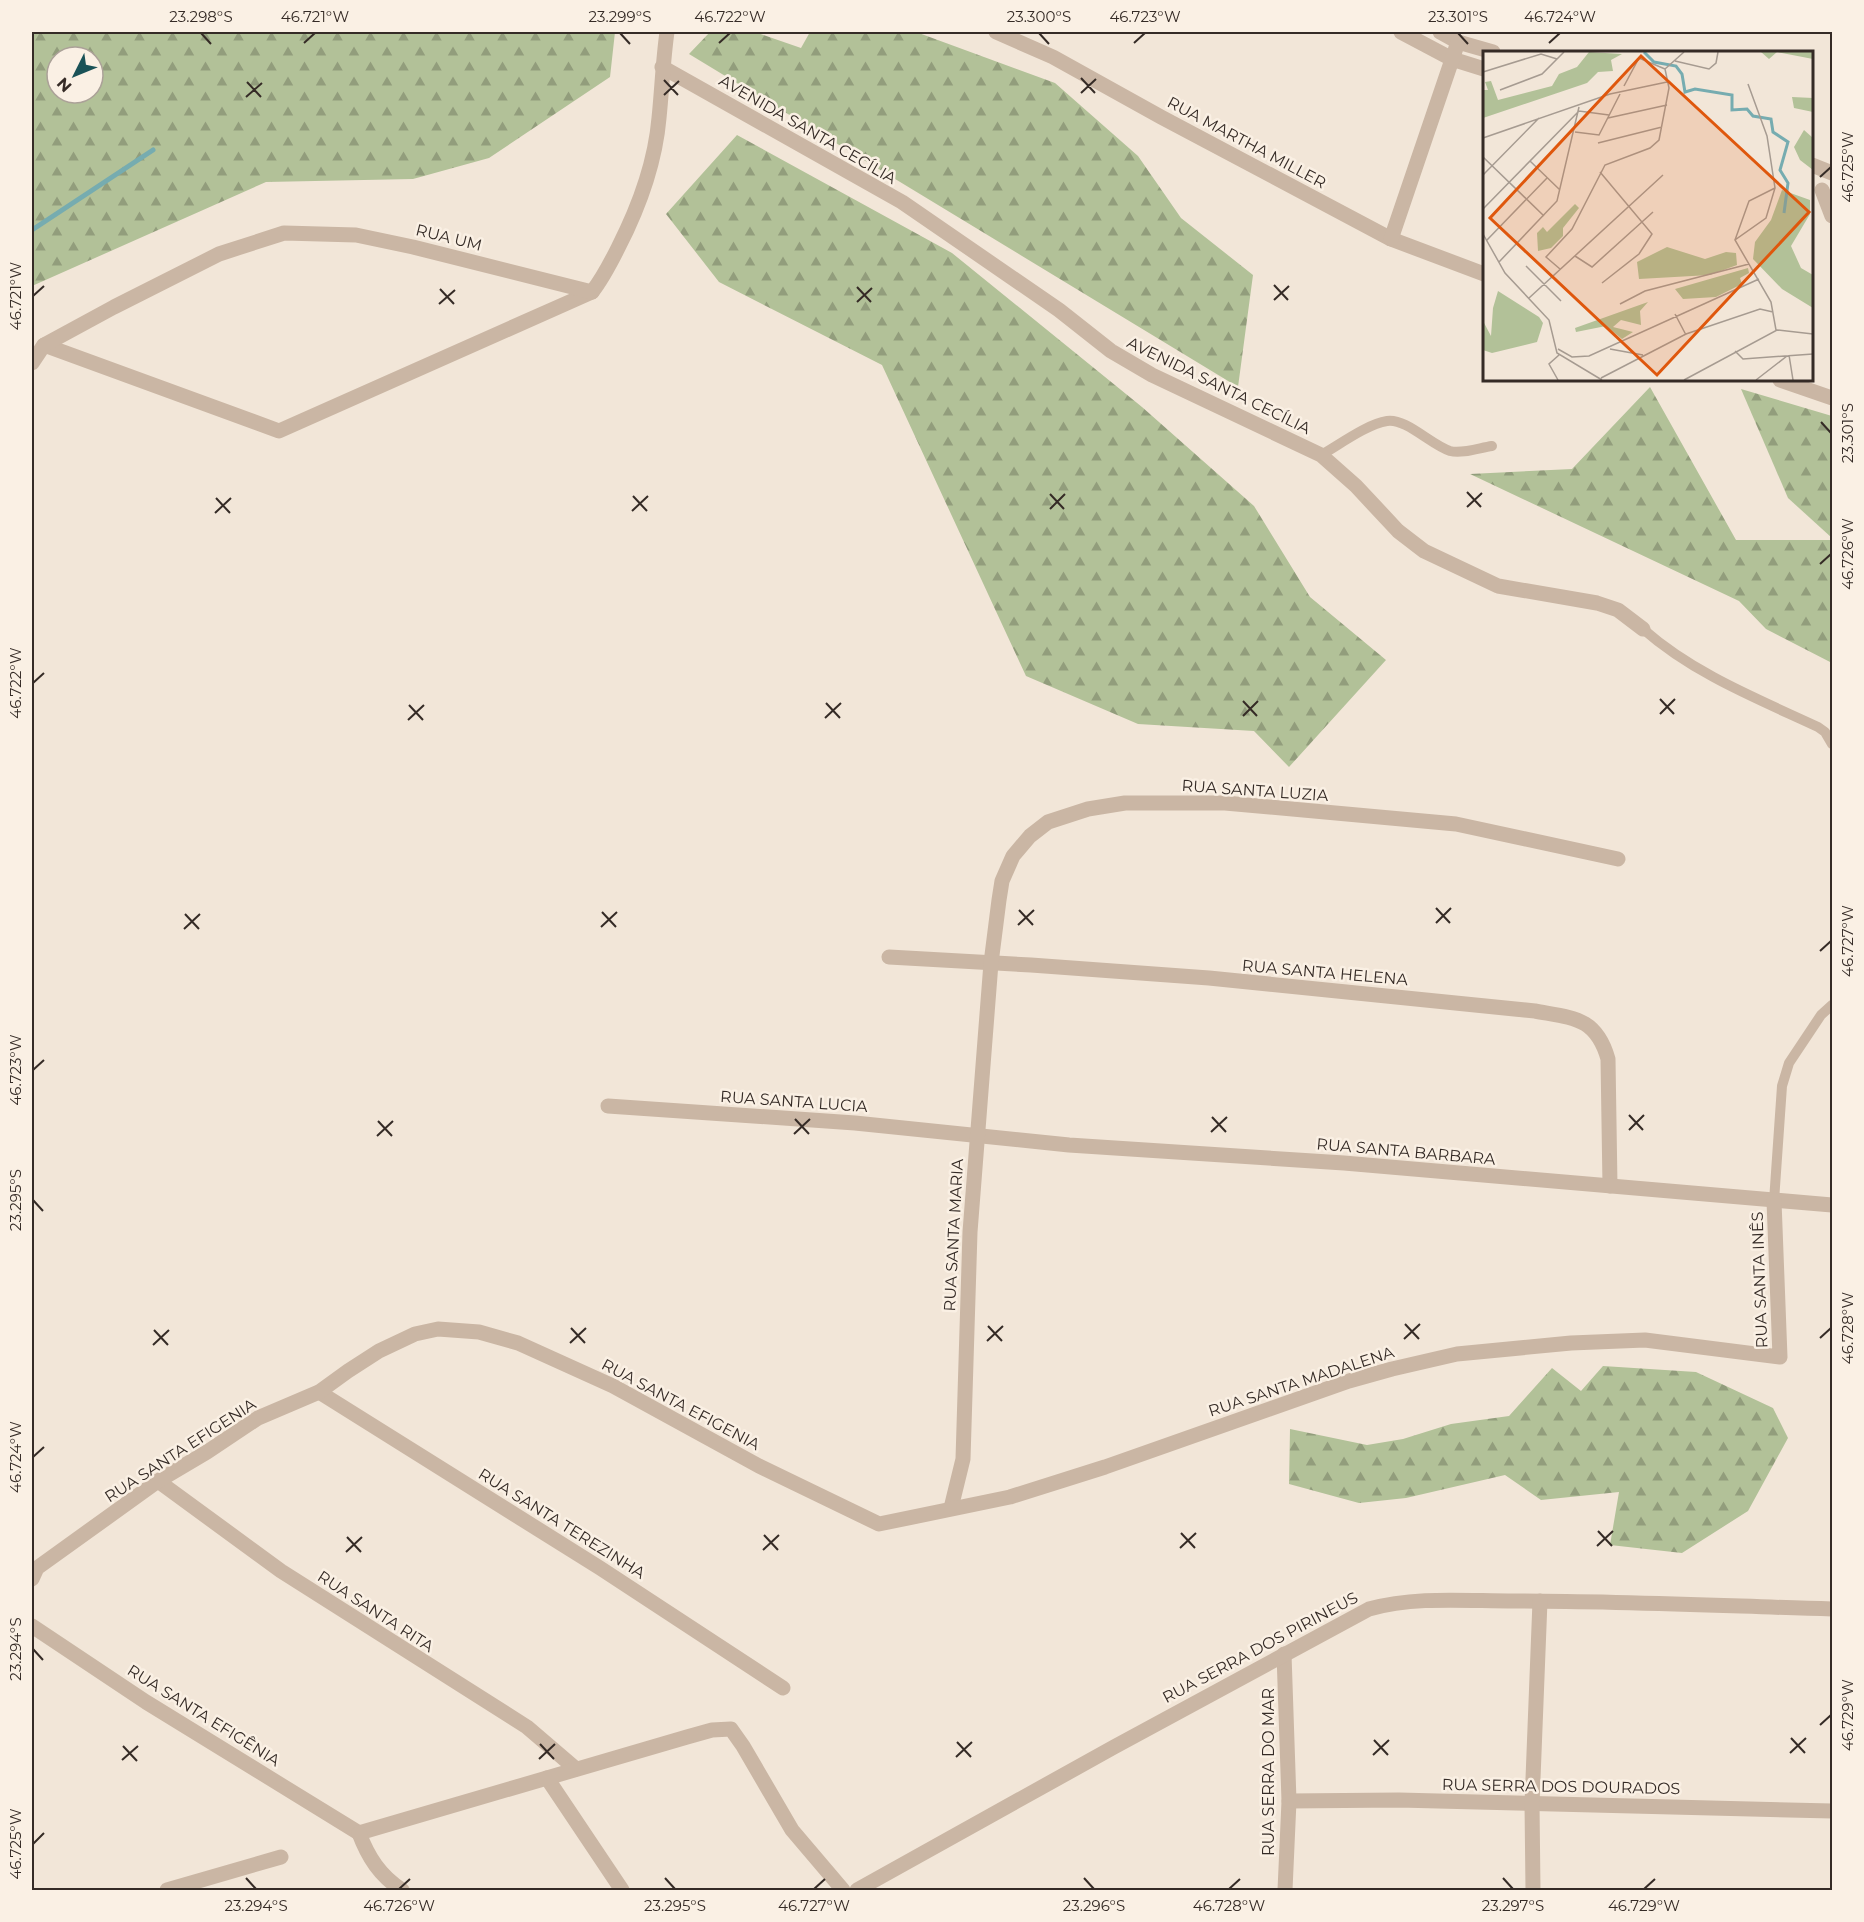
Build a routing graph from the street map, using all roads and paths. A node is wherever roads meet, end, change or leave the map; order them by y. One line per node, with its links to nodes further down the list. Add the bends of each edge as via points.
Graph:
1 (667, 32): 8 (street)
2 (996, 32): 14 (street, RUA MARTHA MILLER, via 1053,57)
3 (1401, 32): 7 (street)
4 (1440, 32): 5 (street)
5 (1458, 42): 6 (street); 7 (street)
6 (1490, 51)
7 (1452, 59): 9 (street); 14 (street)
8 (662, 67): 16 (street, via 659,119 647,181 634,216); 22 (street, AVENIDA SANTA CECÍLIA, via 902,202 1059,310 1111,351 1152,375)
9 (1483, 68)
10 (1813, 165): 11 (street)
11 (1833, 173)
12 (1822, 190): 13 (street)
13 (1833, 216)
14 (1391, 239): 15 (street, RUA MARTHA MILLER)
15 (1483, 273)
16 (592, 292): 17 (street, RUA UM, via 356,235 284,233 219,254); 17 (street, via 279,430)
17 (44, 345): 18 (street)
18 (32, 363)
19 (1783, 381): 20 (street)
20 (1833, 398)
21 (1492, 446): 22 (lane, via 1452,452 1390,420)
22 (1321, 456): 23 (street, AVENIDA SANTA CECÍLIA, via 1424,551 1498,586 1618,610)
23 (1643, 629): 24 (lane, via 1673,652 1742,693 1818,727)
24 (1833, 744)
25 (1618, 859): 27 (street, RUA SANTA LUZIA, via 1456,824 1225,803 1125,803 1088,809 1048,822 1013,856 1002,881)
26 (889, 957): 27 (street, RUA SANTA HELENA)
27 (991, 963): 30 (street, RUA SANTA MARIA); 31 (street, RUA SANTA HELENA, via 1209,978 1515,1009 1579,1020 1598,1034 1608,1059)
28 (1833, 1005): 32 (lane, via 1821,1015 1789,1063 1784,1078)
29 (608, 1106): 30 (street, RUA SANTA LUCIA, via 855,1123)
30 (977, 1137): 31 (street, RUA SANTA BARBARA); 37 (street, RUA SANTA MARIA, via 963,1459)
31 (1610, 1186): 32 (street, RUA SANTA BARBARA)
32 (1774, 1201): 33 (street, RUA SANTA BARBARA); 34 (street, RUA SANTA INÊS)
33 (1833, 1205)
34 (1780, 1357): 37 (street, RUA SANTA MADALENA, via 1645,1340 1457,1354 1348,1382 1010,1497)
35 (320, 1392): 36 (street, RUA SANTA EFIGENIA, via 258,1418); 37 (street, RUA SANTA EFIGENIA, via 379,1351 415,1334 438,1329 479,1332 518,1343 614,1386 759,1466 879,1524); 43 (street, RUA SANTA TEREZINHA)
36 (158, 1481): 38 (street, RUA SANTA EFIGENIA, via 37,1568); 44 (street, RUA SANTA RITA, via 281,1571 527,1727)
37 (951, 1508)
38 (32, 1579)
39 (1540, 1601): 40 (street, RUA SERRA DOS PIRINEUS); 42 (street, RUA SERRA DOS PIRINEUS, via 1394,1602 1369,1609); 47 (street)
40 (1833, 1609)
41 (32, 1626): 49 (street, RUA SANTA EFIGÊNIA)
42 (1284, 1654): 46 (street, RUA SERRA DO MAR); 55 (street, RUA SERRA DOS PIRINEUS)
43 (783, 1688)
44 (576, 1769): 45 (street); 54 (street, via 712,1730 731,1729 792,1830)
45 (547, 1778): 49 (street); 53 (street)
46 (1289, 1801): 47 (street, RUA SERRA DOS DOURADOS); 56 (street, RUA SERRA DO MAR)
47 (1532, 1804): 48 (street, RUA SERRA DOS DOURADOS); 57 (street)
48 (1833, 1810)
49 (359, 1833): 52 (street, via 376,1868)
50 (281, 1857): 51 (street)
51 (167, 1890)
52 (402, 1890)
53 (622, 1890)
54 (843, 1890)
55 (857, 1890)
56 (1285, 1890)
57 (1533, 1890)

